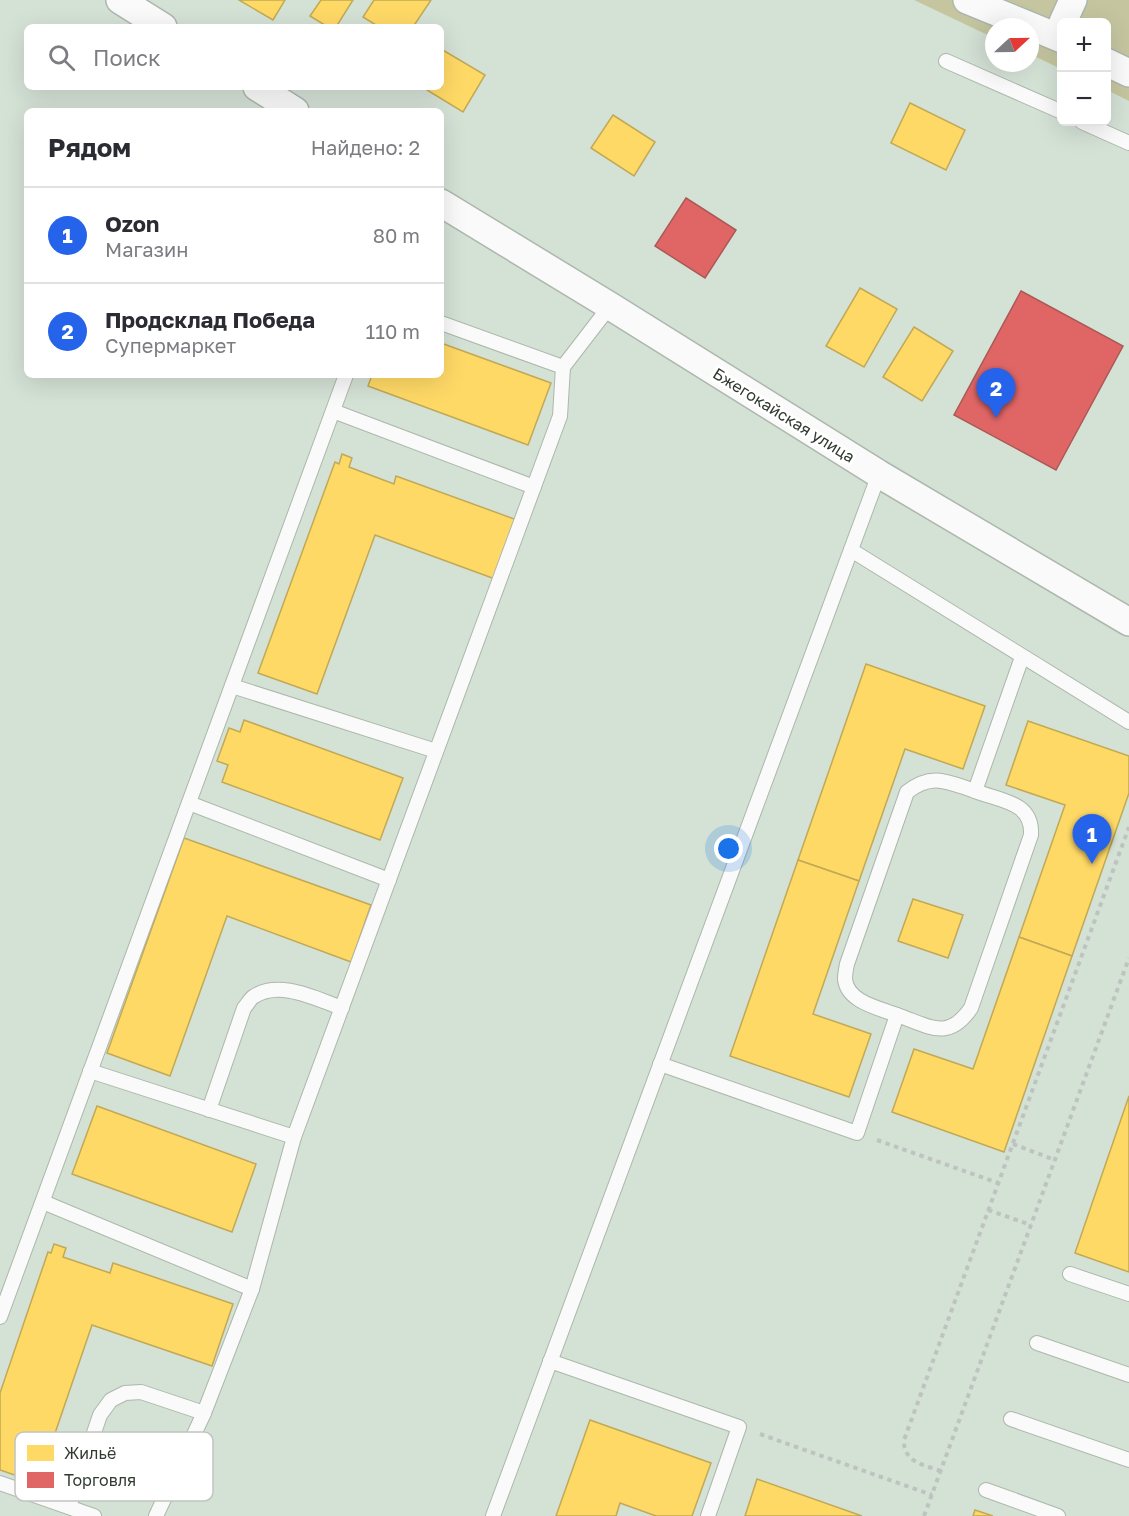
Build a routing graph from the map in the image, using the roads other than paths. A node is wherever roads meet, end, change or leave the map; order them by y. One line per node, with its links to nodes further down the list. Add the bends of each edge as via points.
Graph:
1 (120, 0): 5 (street)
2 (967, 0): 6 (street)
3 (1073, 0): 4 (street)
4 (1066, 18)
5 (157, 24)
6 (1057, 30)
7 (946, 61): 12 (lane)
8 (1111, 64): 9 (street)
9 (1129, 73)
10 (262, 90): 11 (street)
11 (290, 108)
12 (1057, 110)
13 (1091, 126): 14 (lane)
14 (1129, 143)
15 (444, 206): 16 (street, Бжегокайская улица)
16 (610, 306): 18 (lane); 21 (street, Бжегокайская улица)
17 (444, 324): 18 (lane)
18 (563, 367): 22 (lane, via 560,416)
19 (345, 378): 20 (lane)
20 (333, 411): 22 (lane); 26 (lane)
21 (879, 474): 23 (lane); 24 (street, Бжегокайская улица)
22 (534, 487): 28 (lane)
23 (851, 550): 25 (lane); 34 (lane)
24 (1129, 622)
25 (1022, 657): 27 (lane); 29 (lane)
26 (232, 686): 28 (lane); 30 (lane)
27 (1129, 722)
28 (436, 751): 31 (lane)
29 (975, 791): 33 (lane, via 943,780 929,780 907,792 847,964 845,978 849,991 865,1004); 33 (lane, via 1020,807 1032,823 971,1008 963,1020 942,1030)
30 (189, 802): 31 (lane); 35 (lane)
31 (389, 880): 32 (lane)
32 (342, 1008): 36 (lane, via 287,989 253,997 244,1008); 37 (lane)
33 (897, 1015): 34 (lane, via 856,1132)
34 (660, 1064): 44 (lane)
35 (90, 1071): 36 (lane); 38 (lane)
36 (209, 1110): 37 (lane)
37 (294, 1137): 40 (lane)
38 (43, 1202): 40 (lane); 42 (lane)
39 (1070, 1274): 41 (lane)
40 (252, 1289): 46 (lane)
41 (1129, 1294)
42 (0, 1317)
43 (1037, 1342): 45 (lane)
44 (550, 1361): 60 (lane); 61 (lane, via 739,1427)
45 (1129, 1375)
46 (204, 1413): 48 (lane, via 141,1392 125,1393 111,1400); 49 (lane)
47 (1011, 1419): 50 (lane)
48 (94, 1432)
49 (195, 1432)
50 (1129, 1461)
51 (0, 1484): 52 (lane)
52 (15, 1489)
53 (986, 1490): 62 (lane)
54 (51, 1501): 57 (lane)
55 (71, 1501): 57 (lane)
56 (163, 1501): 59 (lane)
57 (69, 1507): 58 (lane)
58 (94, 1516)
59 (156, 1516)
60 (493, 1516)
61 (708, 1516)
62 (1058, 1516)

